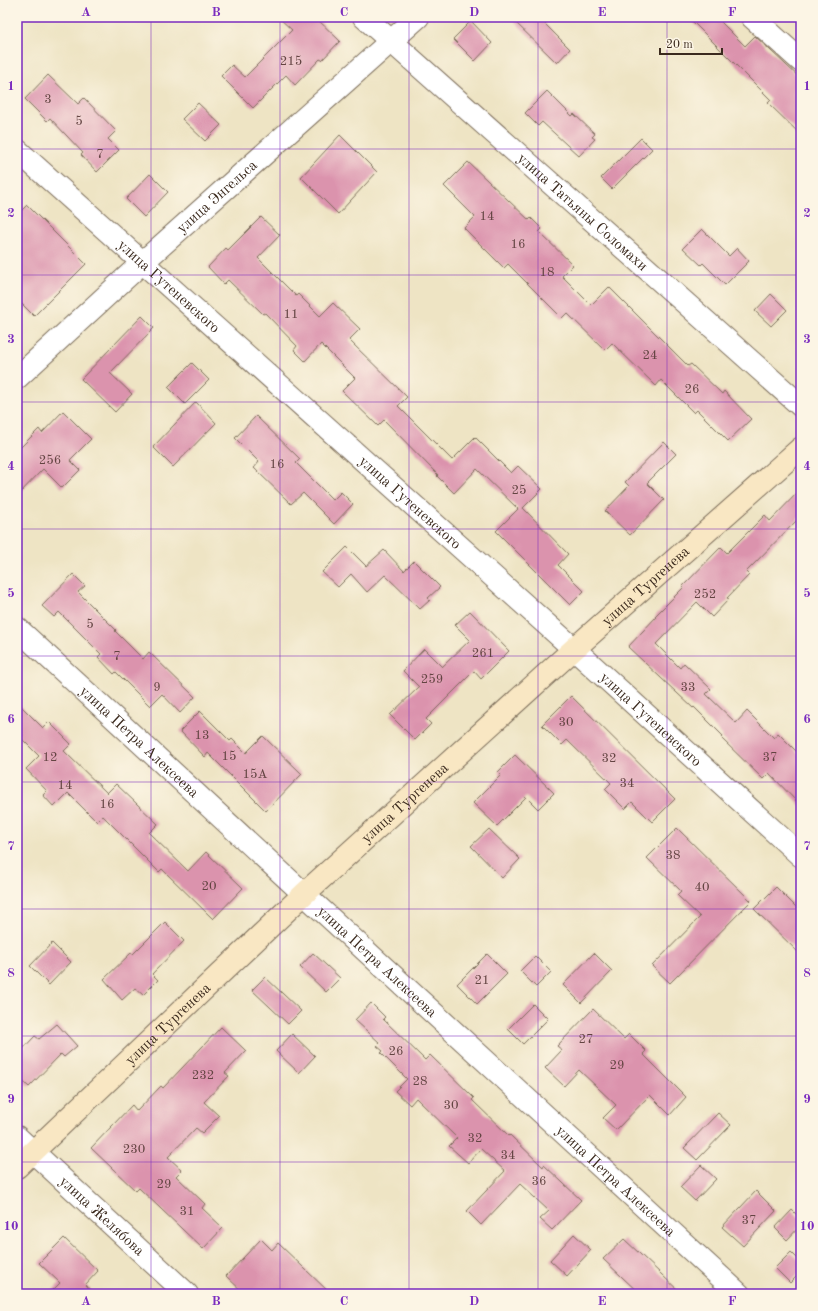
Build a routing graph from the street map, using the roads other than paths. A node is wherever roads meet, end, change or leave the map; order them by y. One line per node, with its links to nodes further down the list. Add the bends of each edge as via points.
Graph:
1 (364, 17): 4 (street, улица Татьяны Соломахи)
2 (418, 17): 4 (street, улица Энгельса)
3 (752, 17): 5 (street)
4 (390, 41): 7 (street, улица Энгельса); 9 (street, улица Татьяны Соломахи)
5 (801, 61)
6 (17, 150): 7 (street, улица Гутеневского)
7 (143, 262): 8 (street, улица Энгельса); 12 (street, улица Гутеневского)
8 (17, 378)
9 (801, 406)
10 (801, 448): 12 (main road, улица Тургенева)
11 (17, 628): 14 (street, улица Петра Алексеева)
12 (574, 649): 13 (street, улица Гутеневского); 14 (main road, улица Тургенева)
13 (801, 856)
14 (304, 894): 16 (main road, улица Тургенева); 19 (street, улица Петра Алексеева)
15 (17, 1137): 16 (street, улица Желябова)
16 (34, 1152): 17 (main road, улица Тургенева); 18 (street, улица Желябова)
17 (17, 1167)
18 (187, 1294)
19 (739, 1294)

